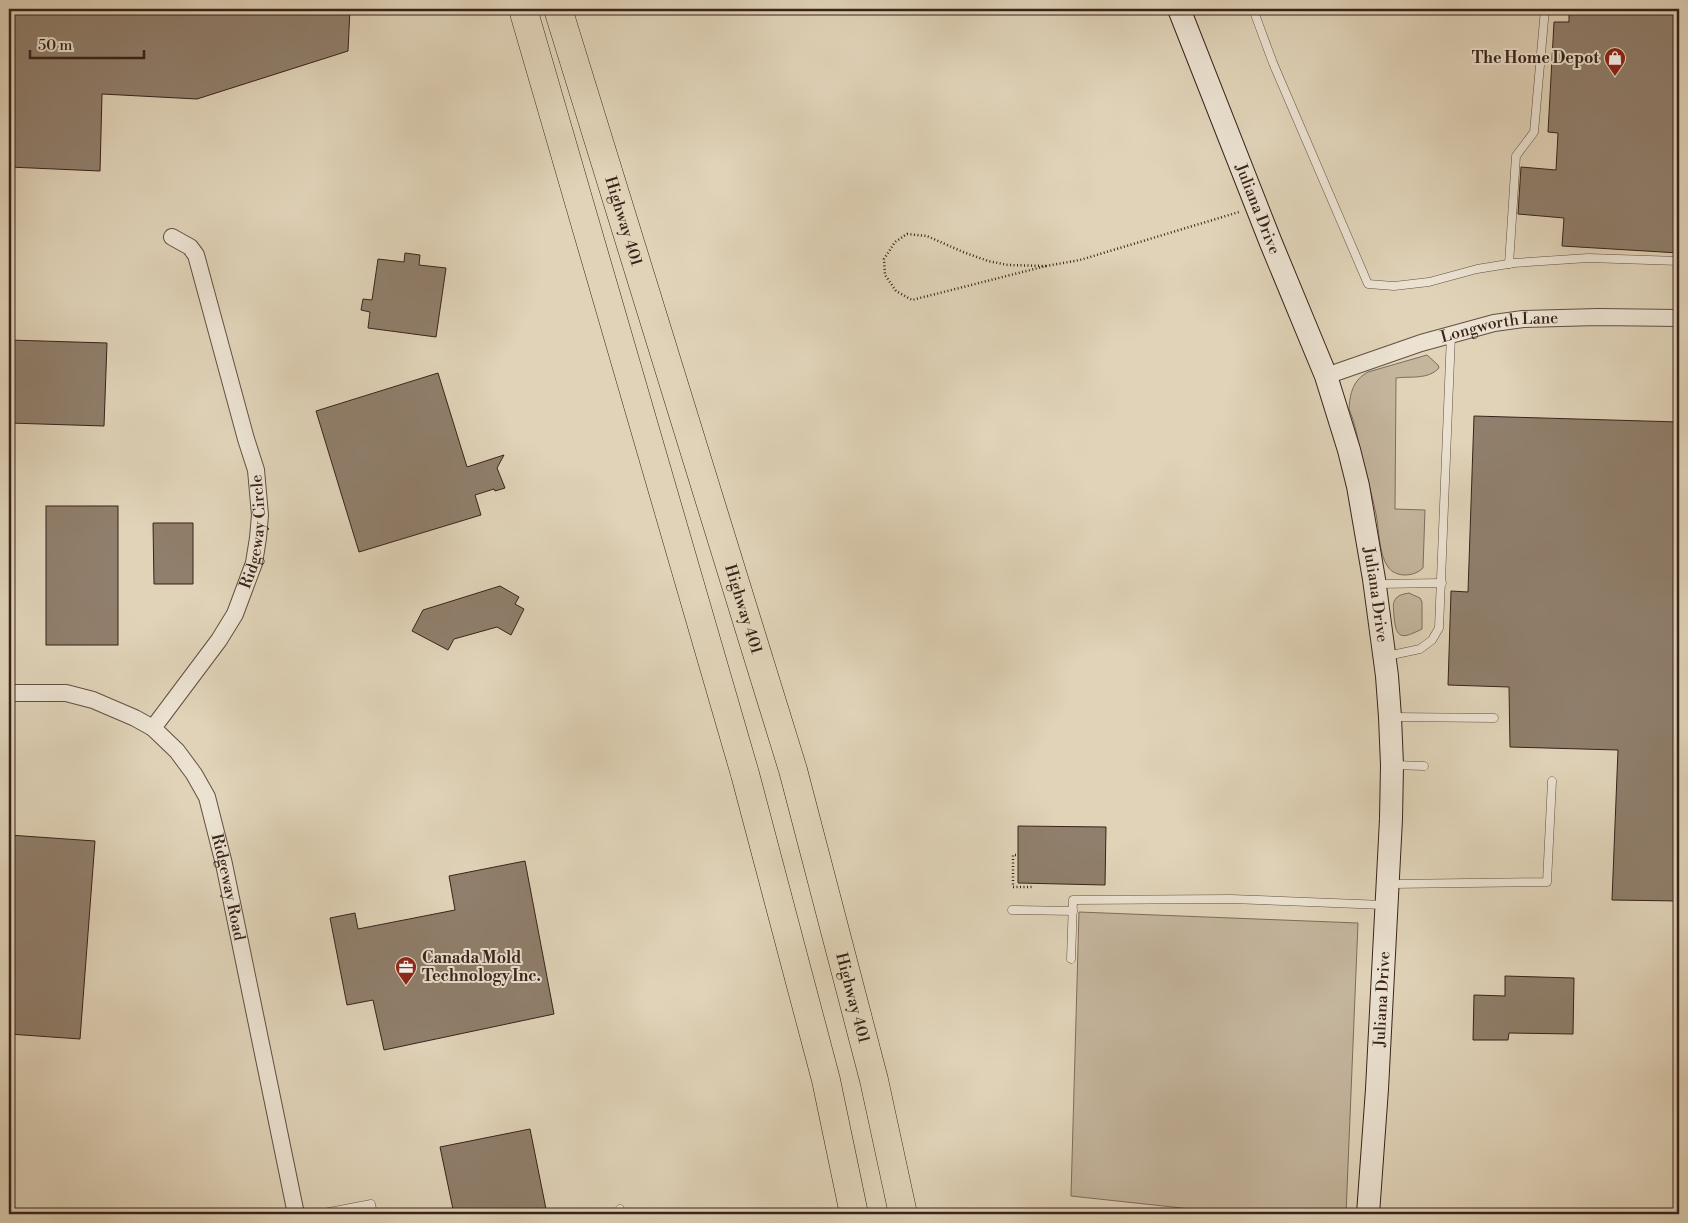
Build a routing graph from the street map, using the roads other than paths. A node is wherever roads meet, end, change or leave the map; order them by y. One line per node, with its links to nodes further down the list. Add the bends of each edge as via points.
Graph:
1 (523, 9): 29 (highway, via 745,774 826,1080)
2 (558, 9): 30 (highway, Highway 401, via 793,770 874,1080)
3 (1179, 9): 11 (street, Juliana Drive)
4 (1253, 9): 8 (lane, via 1368,284 1394,286 1429,282)
5 (1545, 9): 8 (lane, via 1534,132 1516,156)
6 (172, 237): 18 (street, Ridgeway Circle, via 190,247 196,255 256,470 260,515 254,563 236,614)
7 (1679, 260): 8 (lane, via 1588,258)
8 (1509, 264)
9 (1679, 318): 10 (street, Longworth Lane, via 1598,316 1523,320 1494,323)
10 (1451, 334): 11 (street, Longworth Lane); 12 (lane)
11 (1326, 376): 13 (street, Juliana Drive, via 1358,486)
12 (1442, 583): 13 (lane); 14 (lane, via 1439,628 1432,640 1420,648)
13 (1375, 584): 14 (street, Juliana Drive)
14 (1385, 657): 16 (street, Juliana Drive)
15 (9, 693): 18 (street, Ridgeway Road, via 66,693 114,708)
16 (1390, 717): 17 (lane); 19 (street, Juliana Drive)
17 (1494, 718)
18 (153, 728): 26 (street, Ridgeway Road, via 178,751 207,797 224,864)
19 (1392, 765): 20 (lane); 22 (street, Juliana Drive)
20 (1424, 766)
21 (1552, 781): 22 (lane, via 1547,882)
22 (1387, 894): 24 (lane, via 1073,900); 31 (street, Juliana Drive)
23 (1012, 910): 24 (lane)
24 (1073, 911): 25 (lane)
25 (1072, 959)
26 (296, 1214)
27 (319, 1214): 28 (lane, via 371,1204)
28 (373, 1214)
29 (854, 1214)
30 (903, 1214)
31 (1368, 1214)

